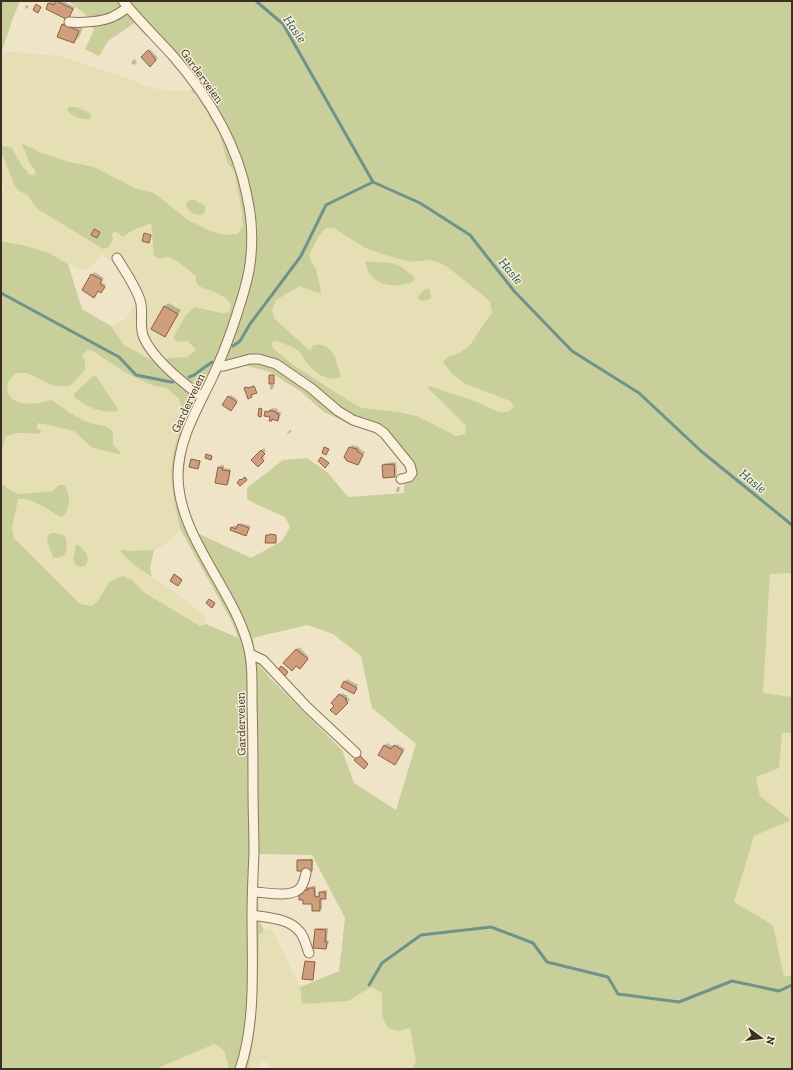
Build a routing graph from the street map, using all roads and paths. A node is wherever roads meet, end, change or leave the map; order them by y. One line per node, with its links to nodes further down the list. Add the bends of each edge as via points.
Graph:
1 (126, 4): 2 (street, via 114,17); 4 (street, Garderveien, via 191,77 211,106 235,154 247,194 251,226 250,265 247,282)
2 (69, 22)
3 (117, 258): 5 (street, via 141,302 142,329 147,343 168,368)
4 (218, 366): 5 (street, Garderveien); 6 (street, via 246,359 259,359 283,368 338,411 353,420 377,428 384,434 410,465 412,473 409,477)
5 (202, 397): 7 (street, Garderveien, via 182,445 178,476 181,499 205,556 241,623)
6 (401, 479)
7 (250, 654): 8 (street, via 263,660 307,707); 10 (street, Garderveien, via 254,839)
8 (356, 753)
9 (306, 872): 10 (street, via 301,887 293,893)
10 (252, 892): 11 (street, Garderveien)
11 (252, 915): 12 (street, via 282,920 292,926 303,937); 13 (street, Garderveien, via 250,1009 246,1048)
12 (309, 953)
13 (240, 1069)

